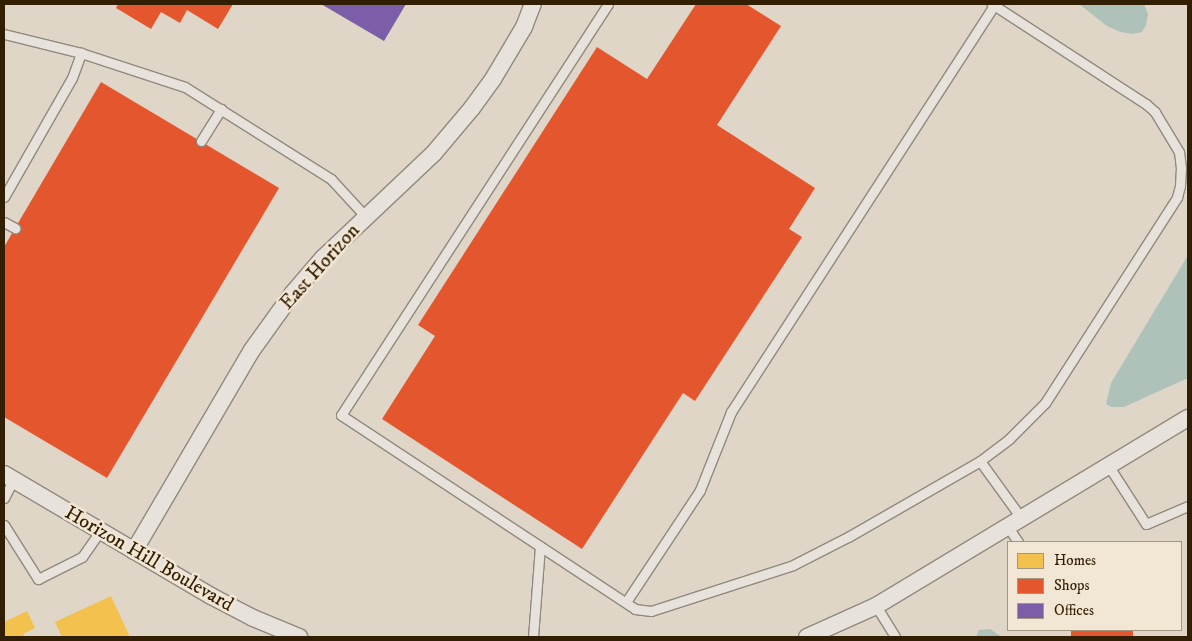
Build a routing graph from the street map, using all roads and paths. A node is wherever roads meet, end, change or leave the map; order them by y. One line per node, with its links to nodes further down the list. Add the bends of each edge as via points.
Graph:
1 (533, 4): 10 (street, East Horizon, via 498,71 472,108 434,153)
2 (608, 4): 23 (lane, via 341,415)
3 (993, 4): 8 (lane, via 1146,104 1161,119); 25 (lane, via 731,412 700,490)
4 (4, 34): 5 (lane)
5 (81, 53): 6 (lane, via 185,87); 9 (lane, via 72,78)
6 (221, 109): 7 (lane); 10 (lane, via 331,179)
7 (201, 141)
8 (1185, 167): 14 (lane, via 1177,197 1045,403 1027,423)
9 (4, 197)
10 (366, 217): 24 (street, East Horizon, via 323,258 293,293 252,350)
11 (4, 222): 12 (lane)
12 (15, 228)
13 (1188, 418): 15 (street)
14 (980, 461): 19 (lane); 25 (lane, via 793,565 651,611 635,609)
15 (1108, 465): 18 (lane, via 1146,524); 19 (street)
16 (9, 477): 17 (lane); 21 (street, Horizon Hill Boulevard)
17 (4, 498)
18 (1188, 506)
19 (1015, 523): 22 (lane); 26 (street)
20 (4, 525): 21 (lane, via 38,579 82,557)
21 (100, 531): 24 (street, Horizon Hill Boulevard)
22 (1018, 541)
23 (540, 546): 25 (lane); 28 (lane)
24 (134, 551): 27 (street, Horizon Hill Boulevard, via 253,618)
25 (626, 602)
26 (876, 606): 29 (street); 30 (lane)
27 (299, 637)
28 (533, 637)
29 (807, 637)
30 (895, 637)

